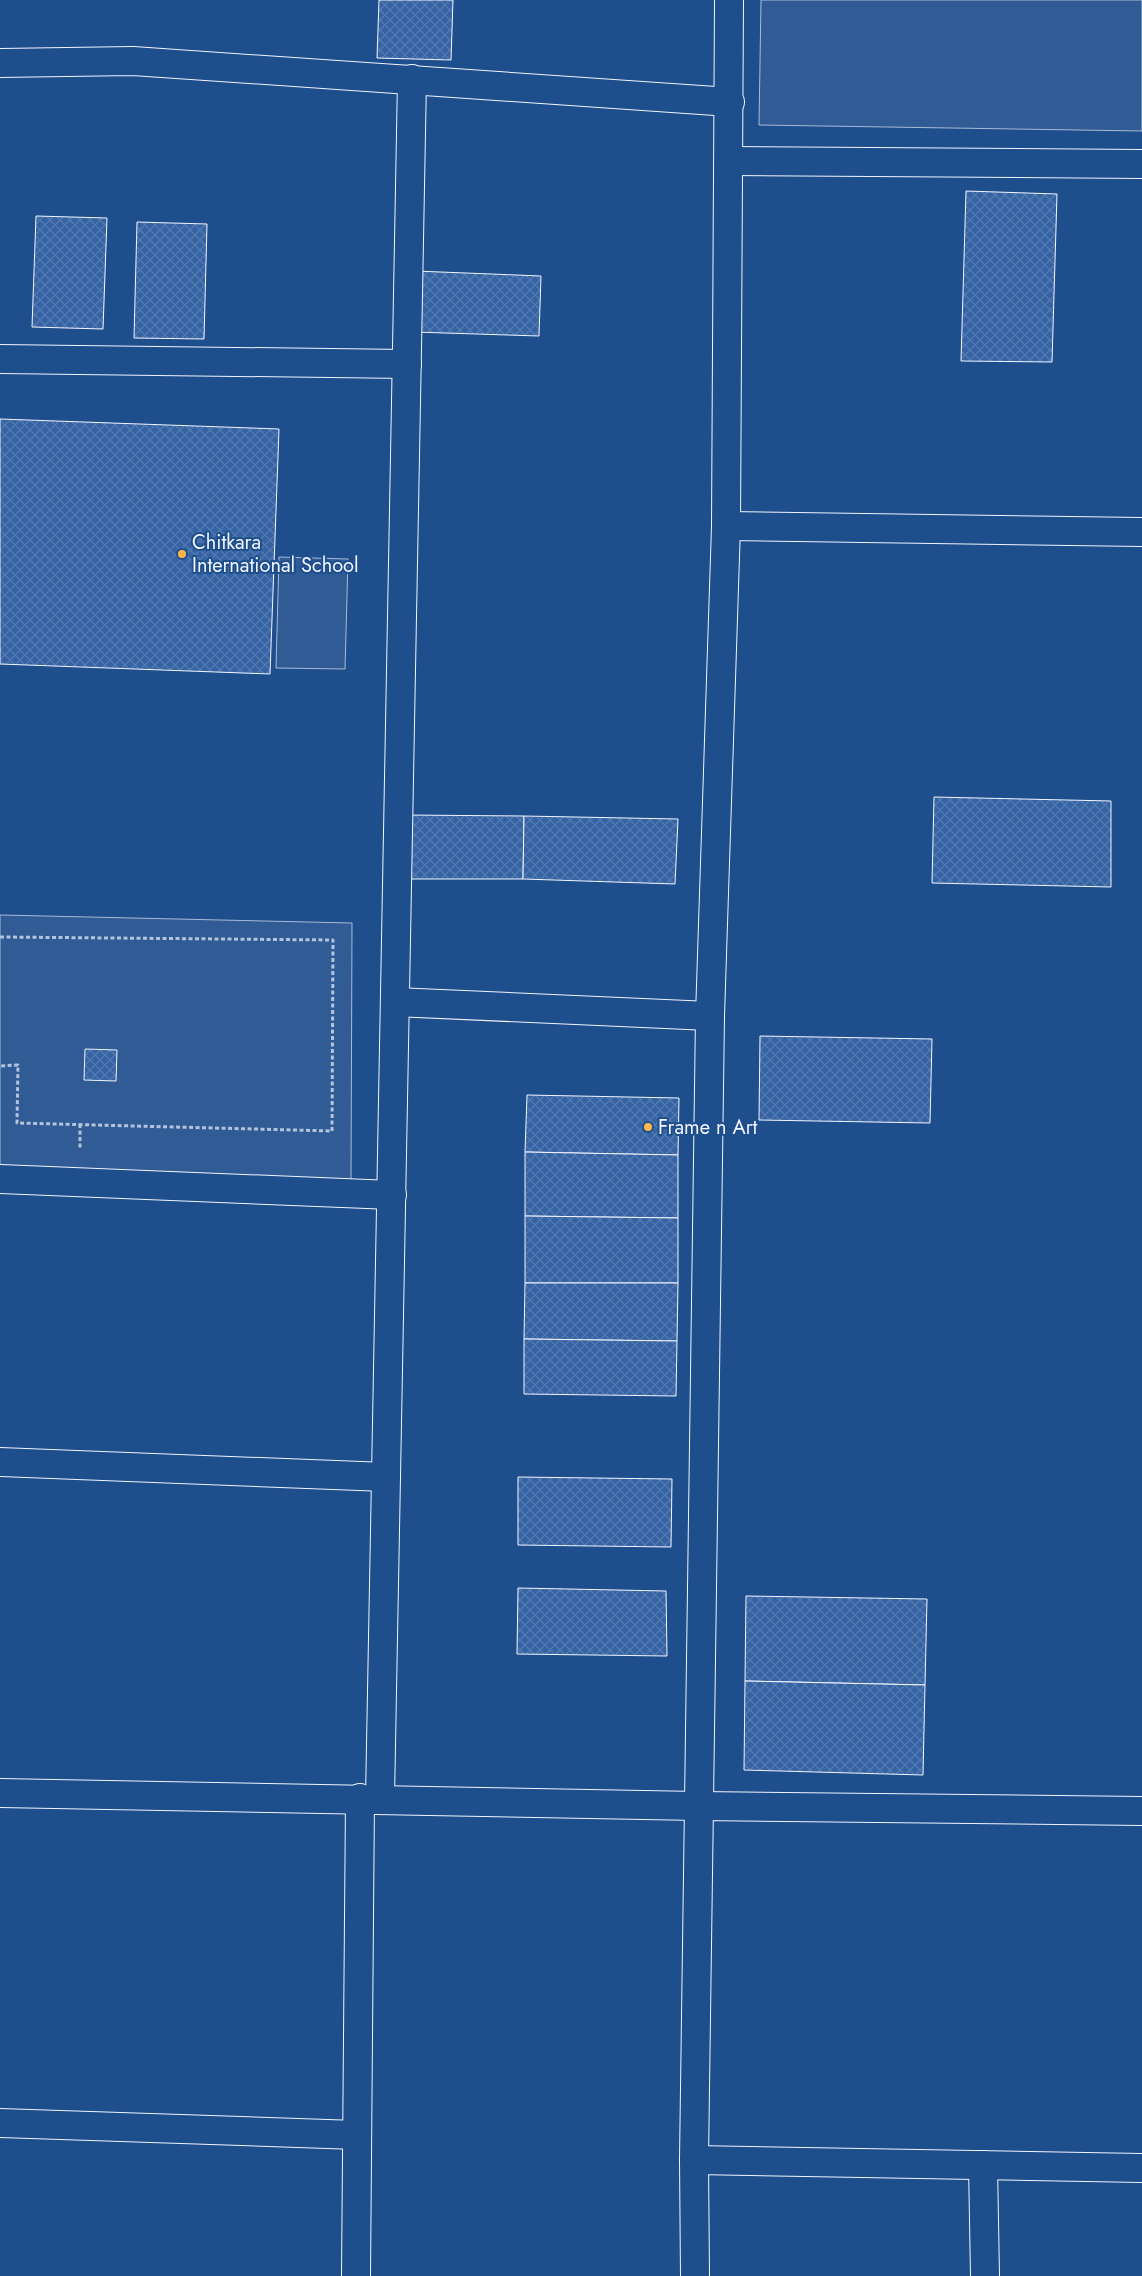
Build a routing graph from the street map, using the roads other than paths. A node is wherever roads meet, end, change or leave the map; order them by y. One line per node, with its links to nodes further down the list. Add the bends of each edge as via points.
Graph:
1 (729, 0): 4 (street)
2 (0, 63): 3 (street, via 133,61)
3 (412, 80): 4 (street); 8 (street)
4 (730, 102): 5 (street)
5 (730, 161): 6 (street); 9 (street)
6 (1142, 164)
7 (0, 359): 8 (street)
8 (407, 364): 11 (street)
9 (726, 526): 10 (street); 12 (street)
10 (1142, 532)
11 (395, 1002): 12 (street); 14 (street)
12 (710, 1016): 19 (street)
13 (0, 1180): 14 (street)
14 (392, 1195): 16 (street)
15 (0, 1462): 16 (street)
16 (386, 1477): 18 (street)
17 (0, 1793): 18 (street)
18 (370, 1799): 19 (street); 22 (street)
19 (698, 1806): 20 (street); 23 (street)
20 (1142, 1811)
21 (0, 2123): 22 (street)
22 (357, 2135): 26 (street)
23 (694, 2160): 24 (street); 27 (street)
24 (983, 2165): 25 (street); 28 (street)
25 (1142, 2168)
26 (356, 2276)
27 (695, 2276)
28 (985, 2276)

